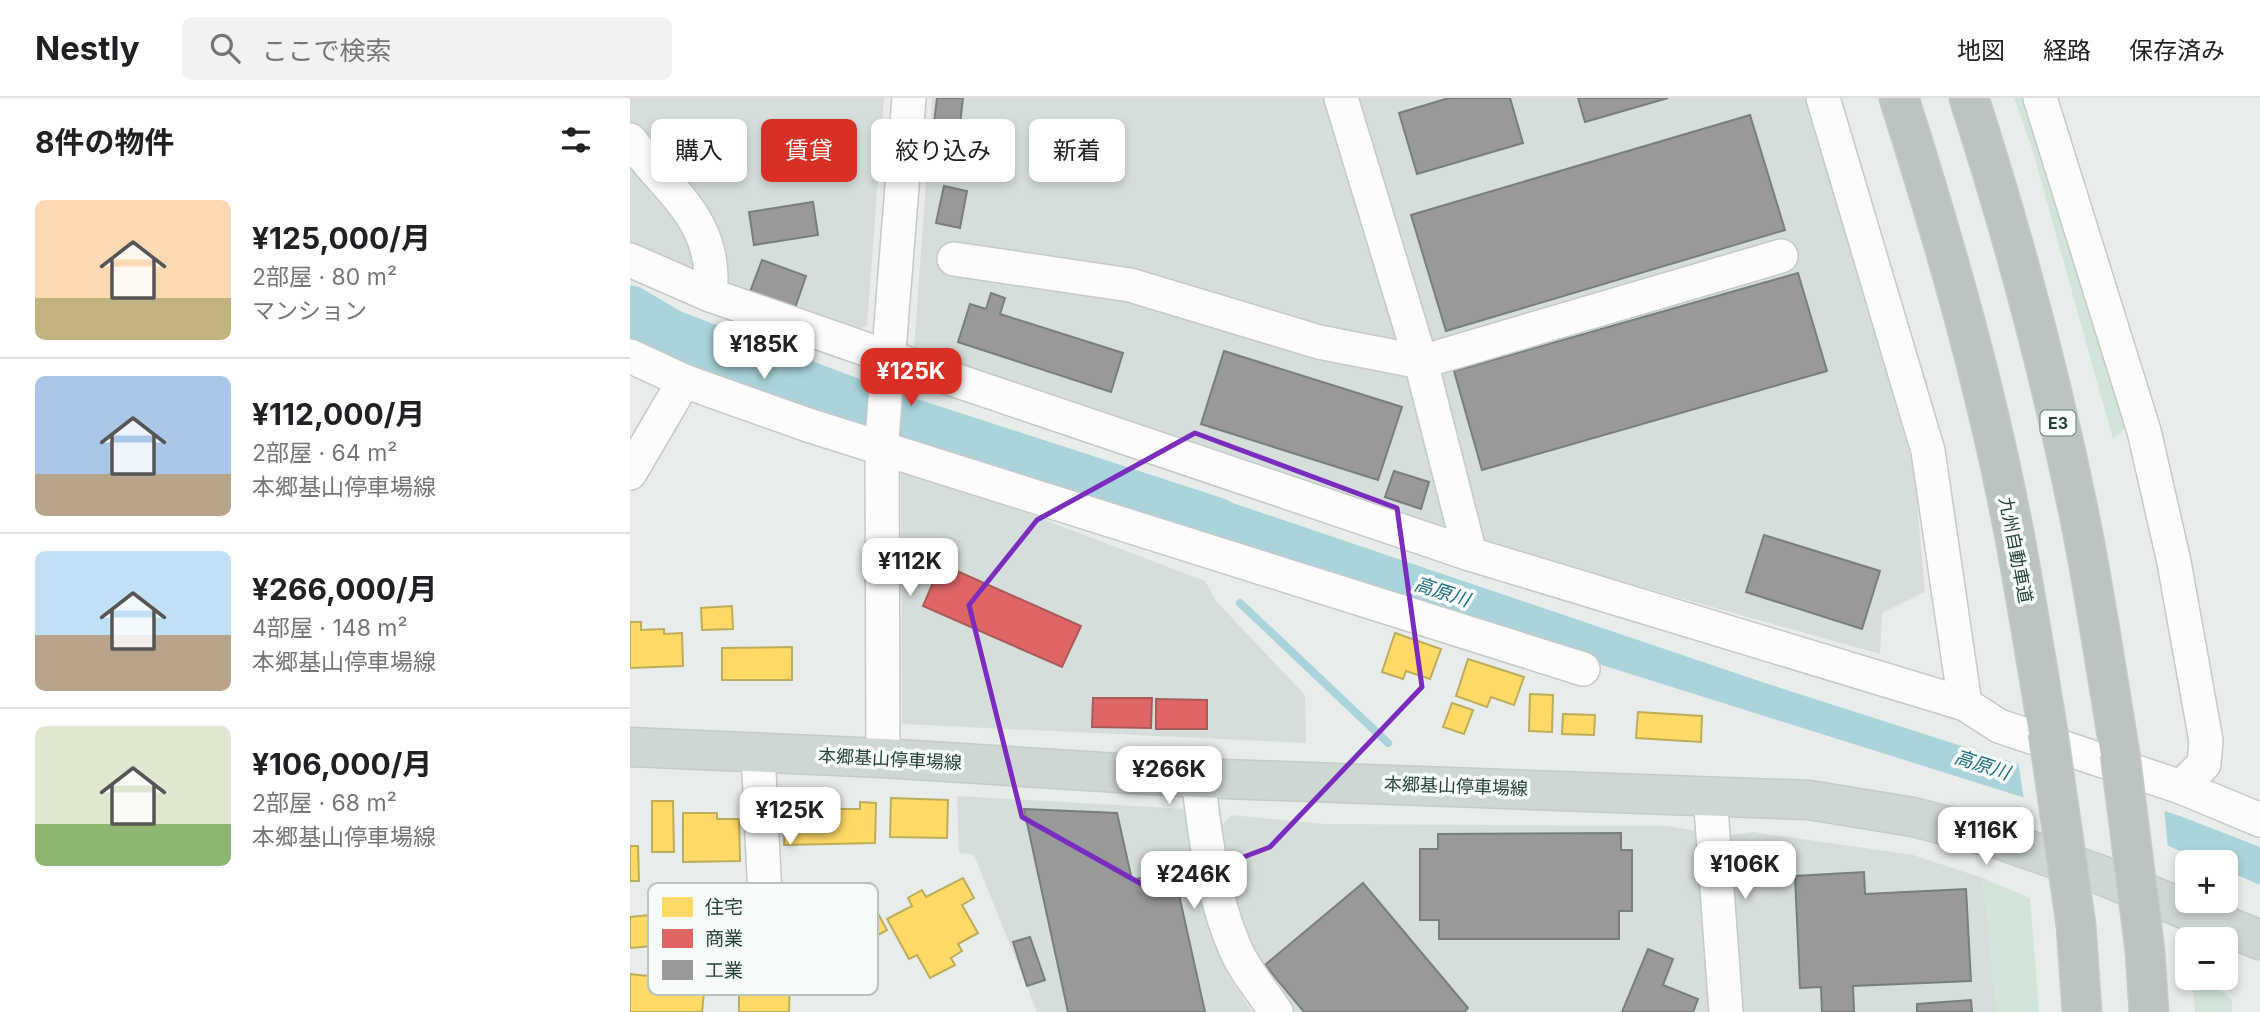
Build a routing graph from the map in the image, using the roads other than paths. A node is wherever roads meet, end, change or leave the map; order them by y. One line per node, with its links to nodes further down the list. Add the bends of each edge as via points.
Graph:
1 (909, 98): 14 (street)
2 (1823, 98): 20 (street, via 1928,451)
3 (1899, 98): 32 (highway, 九州自動車道, bridge, via 1979,375 2017,547 2076,925)
4 (1969, 98): 33 (highway, E3, bridge, via 2044,360 2083,534 2120,754)
5 (2040, 98): 25 (street, via 2144,431 2174,562 2206,741 2204,764)
6 (1349, 100): 13 (street)
7 (630, 140): 11 (street, via 684,202 704,233 713,273)
8 (1781, 256): 13 (street)
9 (954, 259): 13 (street, via 1130,285 1319,342)
10 (630, 260): 11 (street)
11 (710, 295): 14 (street)
12 (630, 356): 15 (street)
13 (1421, 362): 18 (street)
14 (887, 364): 16 (street); 18 (street)
15 (684, 381): 16 (street); 17 (street)
16 (882, 444): 19 (street); 23 (street)
17 (630, 473)
18 (1470, 554): 20 (street)
19 (1583, 669)
20 (1965, 704): 25 (street, via 1999,726)
21 (630, 747): 22 (main road, 本郷基山停車場線)
22 (758, 752): 23 (main road, 本郷基山停車場線); 28 (street)
23 (883, 758): 24 (main road, 本郷基山停車場線)
24 (1198, 778): 26 (main road, 本郷基山停車場線); 30 (street, via 1205,837 1222,911 1235,950)
25 (2182, 786): 27 (street)
26 (1710, 794): 29 (main road, 本郷基山停車場線, via 1808,800 1913,817 1998,839); 31 (street)
27 (2260, 820)
28 (764, 883)
29 (2260, 940)
30 (1276, 1012)
31 (1726, 1012)
32 (2082, 1012)
33 (2150, 1012)

